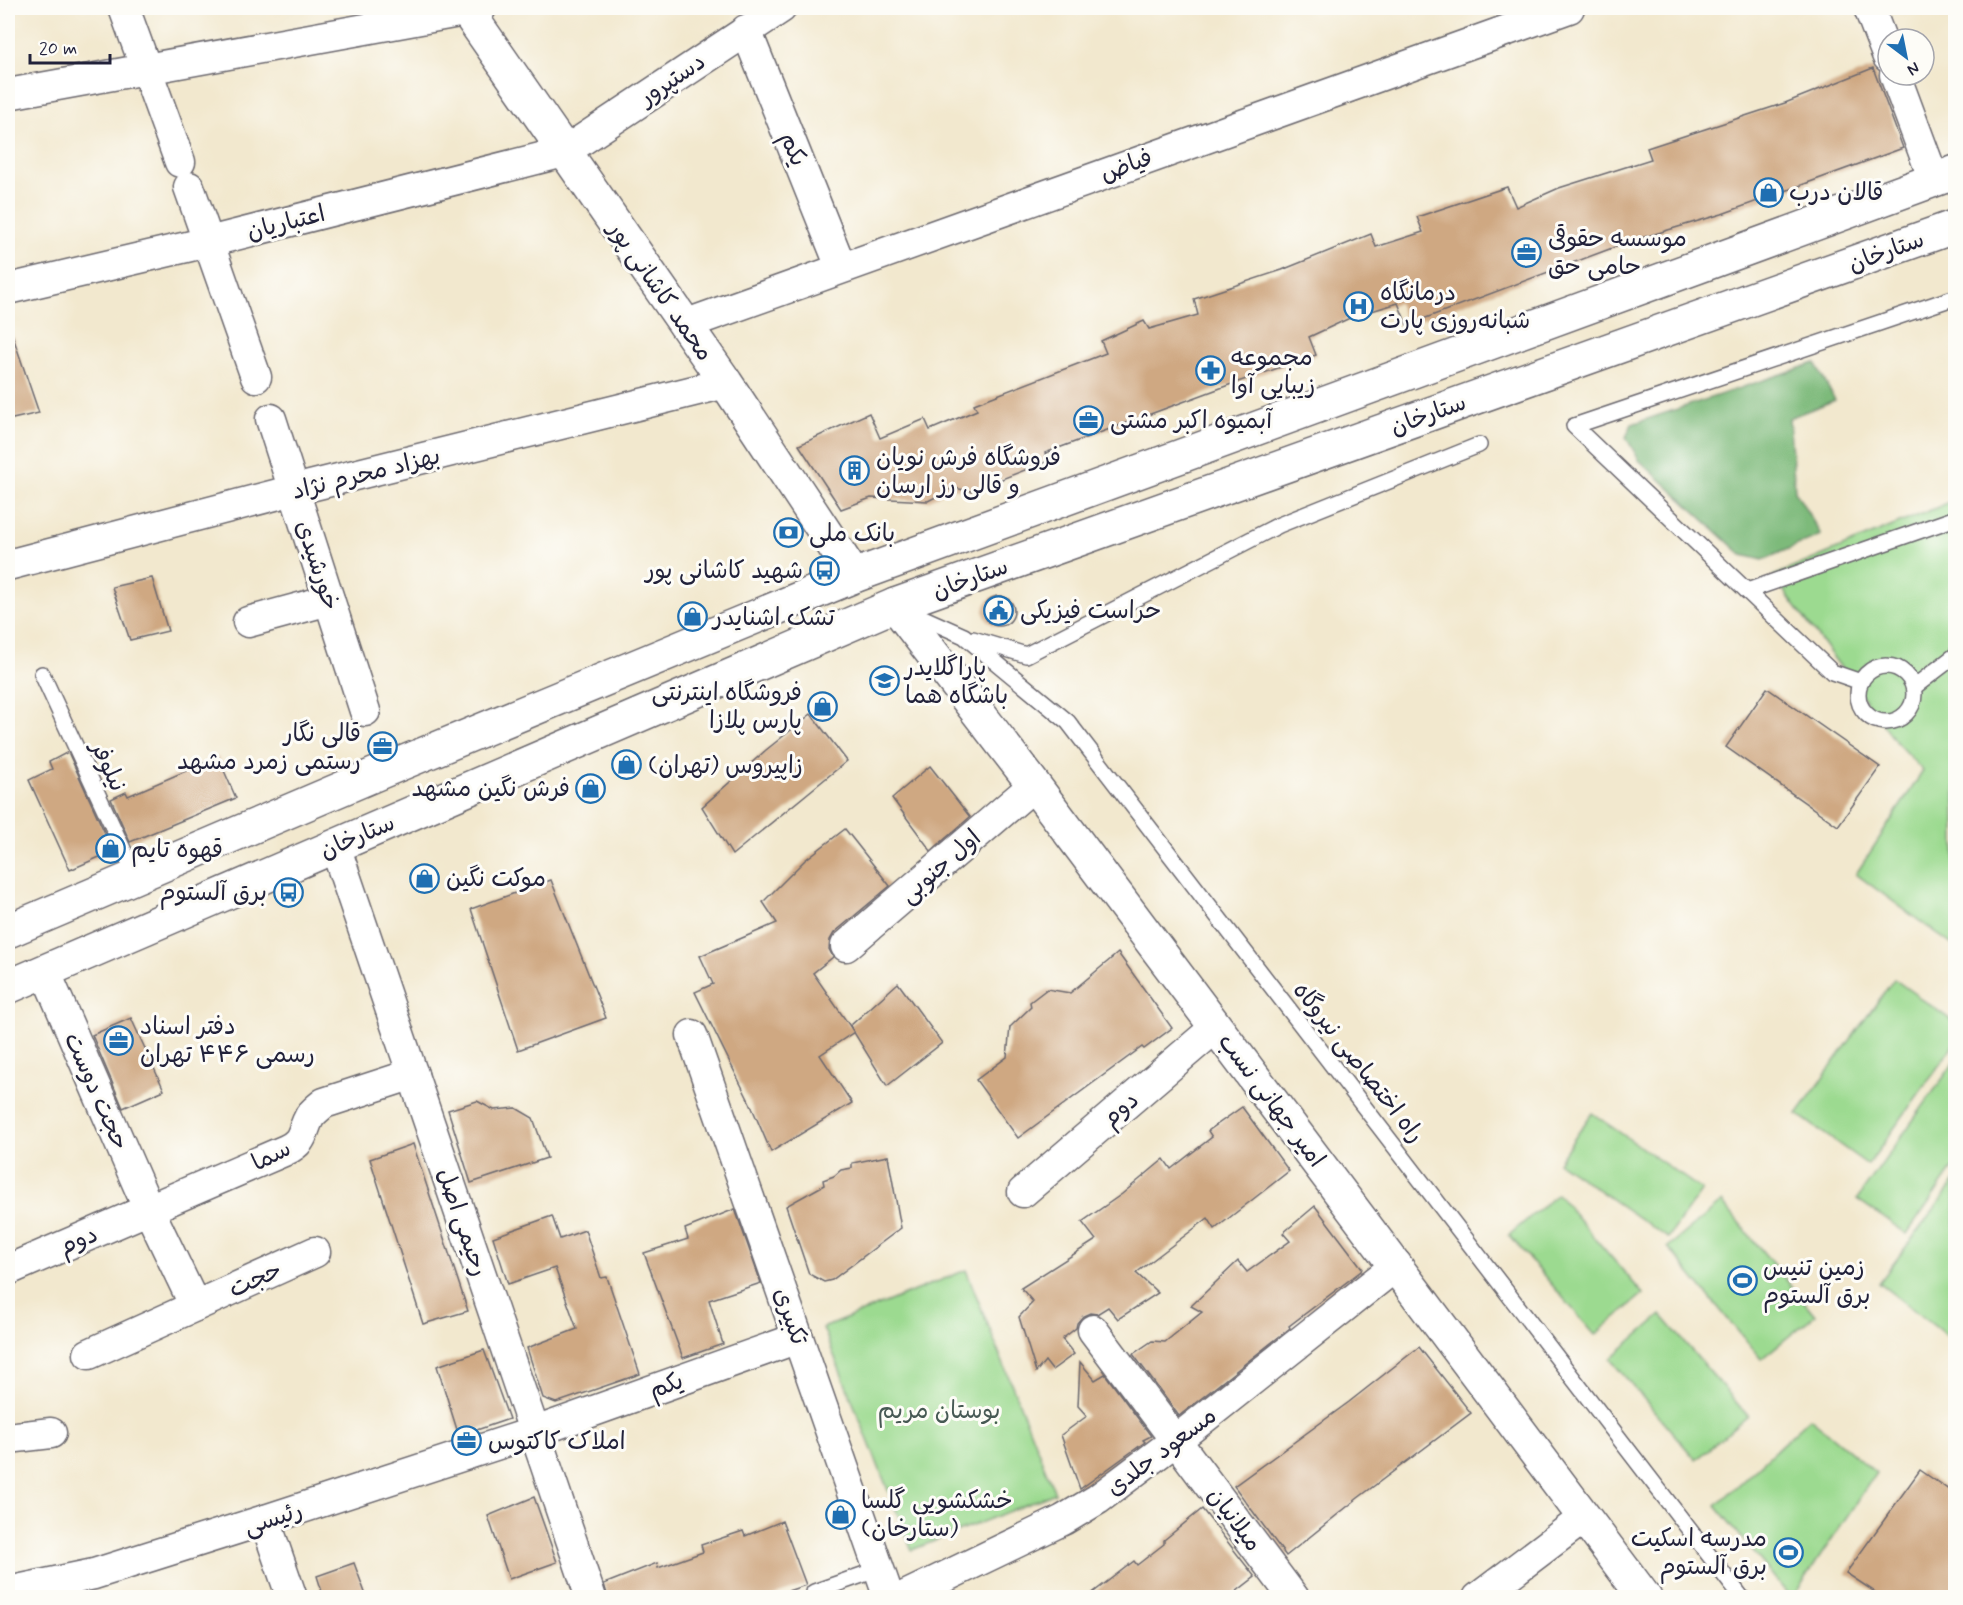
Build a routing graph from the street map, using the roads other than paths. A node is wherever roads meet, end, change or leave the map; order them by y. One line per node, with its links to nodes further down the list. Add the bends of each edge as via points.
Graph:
1 (124, 8): 8 (street)
2 (471, 8): 8 (street); 11 (main road, محمد کاشانی پور)
3 (781, 8): 7 (street, دستپرور)
4 (1568, 8): 15 (street, فیاض)
5 (1869, 8): 6 (street)
6 (1876, 27)
7 (746, 30): 11 (street, دستپرور); 15 (street, یکم)
8 (146, 68): 10 (street); 14 (street)
9 (1900, 87): 12 (street)
10 (8, 94)
11 (564, 152): 14 (street, اعتباریان); 18 (main road, محمد کاشانی پور)
12 (1945, 176): 26 (main road, ستارخان)
13 (1956, 226): 29 (main road, ستارخان)
14 (208, 242): 16 (street, اعتباریان); 19 (street)
15 (841, 267): 18 (street, فیاض)
16 (8, 289)
17 (1956, 297): 27 (lane, via 1574,426)
18 (684, 325): 20 (main road, محمد کاشانی پور)
19 (256, 377)
20 (726, 383): 23 (street, بهزاد محرم نژاد); 26 (main road, محمد کاشانی پور)
21 (271, 418): 23 (street, خورشیدی)
22 (1479, 445): 31 (lane, via 1279,525 1026,655)
23 (294, 490): 25 (street, بهزاد محرم نژاد); 28 (street, خورشیدی)
24 (1956, 518): 27 (lane)
25 (8, 565)
26 (854, 576): 39 (main road, ستارخان)
27 (1746, 591): 34 (lane, via 1832,672)
28 (329, 600): 30 (street); 36 (street, خورشیدی)
29 (895, 605): 31 (lane, راه اختصاصی نیروگاه); 37 (main road, امیر جهانی نسب); 38 (main road, ستارخان)
30 (248, 622)
31 (964, 636): 72 (lane, راه اختصاصی نیروگاه, via 1068,722)
32 (1956, 656): 35 (lane)
33 (42, 674): 39 (lane, نیلوفر)
34 (1861, 682): 35 (lane, via 1877,667 1887,666 1904,672); 35 (lane, via 1858,696 1865,713 1891,722 1907,713)
35 (1914, 687)
36 (365, 711)
37 (1034, 785): 41 (street, اول جنوبی); 44 (main road, امیر جهانی نسب)
38 (335, 846): 42 (main road, ستارخان); 46 (street, رحیمی اصل)
39 (136, 877): 40 (main road, ستارخان)
40 (8, 931)
41 (846, 946)
42 (45, 971): 43 (main road, ستارخان); 48 (street, حجت دوست)
43 (8, 987)
44 (1216, 1027): 47 (street, دوم); 50 (main road, امیر جهانی نسب)
45 (692, 1035): 54 (street, تکبیری)
46 (413, 1074): 48 (street, سما, via 324,1103 310,1117 295,1146); 56 (street, رحیمی اصل)
47 (1023, 1192)
48 (149, 1210): 51 (street, دوم); 52 (street)
49 (315, 1252): 52 (street, حجت)
50 (1397, 1265): 59 (street, مسعود جلدی); 60 (main road, امیر جهانی نسب)
51 (8, 1270)
52 (195, 1306): 55 (street, حجت)
53 (1093, 1330): 59 (street, میلانیان)
54 (798, 1338): 56 (street, یکم); 62 (street, تکبیری)
55 (89, 1354)
56 (535, 1432): 61 (street, رئیسی); 66 (street, رحیمی اصل)
57 (51, 1433): 58 (street)
58 (8, 1438)
59 (1175, 1441): 68 (street, مسعود جلدی, via 1098,1499 1063,1520); 69 (street, میلانیان)
60 (1585, 1517): 70 (street); 71 (main road, امیر جهانی نسب)
61 (265, 1520): 63 (street, رئیسی, via 93,1574); 65 (street)
62 (879, 1569): 64 (lane); 67 (street, تکبیری)
63 (8, 1592)
64 (814, 1592)
65 (292, 1598)
66 (591, 1598)
67 (889, 1598)
68 (901, 1598)
69 (1294, 1598)
70 (1478, 1598)
71 (1645, 1598)
72 (1743, 1598)

